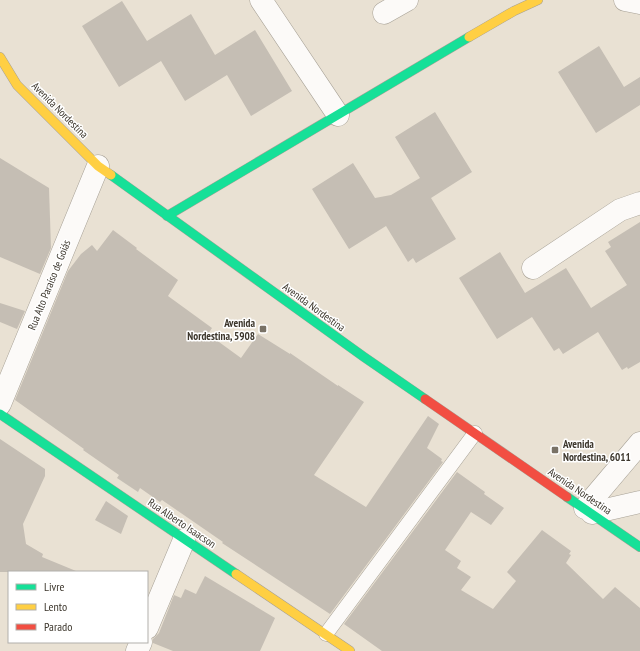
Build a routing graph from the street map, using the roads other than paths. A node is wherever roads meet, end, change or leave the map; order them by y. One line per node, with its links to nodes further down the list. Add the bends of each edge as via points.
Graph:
1 (261, 0): 8 (street)
2 (407, 0): 6 (street)
3 (538, 0): 8 (street, via 514,11)
4 (625, 0): 5 (street)
5 (640, 3)
6 (384, 14)
7 (0, 57): 9 (street, Avenida Nordestina, via 17,85)
8 (338, 115): 11 (street)
9 (98, 166): 11 (street, Avenida Nordestina); 13 (street, Rua Alto Paraíso de Goiás)
10 (640, 203): 12 (street, via 620,210)
11 (167, 216): 15 (street, Avenida Nordestina)
12 (533, 268)
13 (0, 404)
14 (0, 414): 19 (street, Rua Alberto Isaacson)
15 (475, 433): 18 (street, Avenida Nordestina); 22 (lane)
16 (640, 443): 18 (street)
17 (640, 502): 18 (street)
18 (588, 510): 20 (street, Avenida Nordestina)
19 (184, 540): 21 (street); 22 (street, Rua Alberto Isaacson)
20 (640, 547)
21 (148, 626)
22 (326, 634): 23 (street, Rua Alberto Isaacson)
23 (350, 651)

